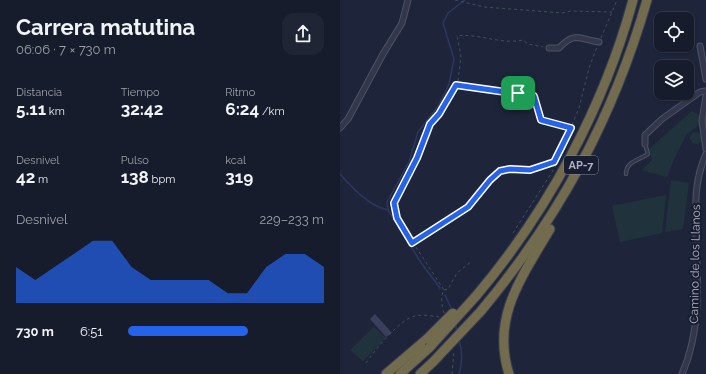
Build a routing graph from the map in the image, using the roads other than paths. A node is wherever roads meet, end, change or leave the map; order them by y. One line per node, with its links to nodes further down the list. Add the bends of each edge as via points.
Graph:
1 (408, 0): 11 (street, via 402,23 348,119)
2 (634, 0): 20 (highway, AP-7, bridge, via 606,81 586,125 546,199 496,273)
3 (647, 0): 16 (highway, AP-7, via 618,88)
4 (600, 42): 6 (street, via 572,37 559,48)
5 (700, 46): 7 (street)
6 (549, 48)
7 (706, 79)
8 (456, 85): 12 (lane, via 534,96 541,120)
9 (706, 91): 13 (street, via 700,92 662,119 645,136)
10 (706, 96): 14 (street, via 702,121)
11 (340, 128)
12 (571, 128)
13 (646, 144): 19 (lane, via 648,154 631,163)
14 (706, 149)
15 (706, 154): 17 (street, Camino de los Llanos)
16 (587, 155): 23 (highway, AP-7, bridge, via 547,225 481,311); 24 (highway, via 576,183 527,268 506,316 503,350)
17 (700, 167): 18 (street); 25 (street, Camino de los Llanos, via 695,188 697,314)
18 (706, 170)
19 (626, 174)
20 (428, 343): 21 (highway); 22 (highway, AP-7)
21 (386, 374)
22 (400, 374)
23 (420, 374)
24 (509, 374)
25 (682, 374)

